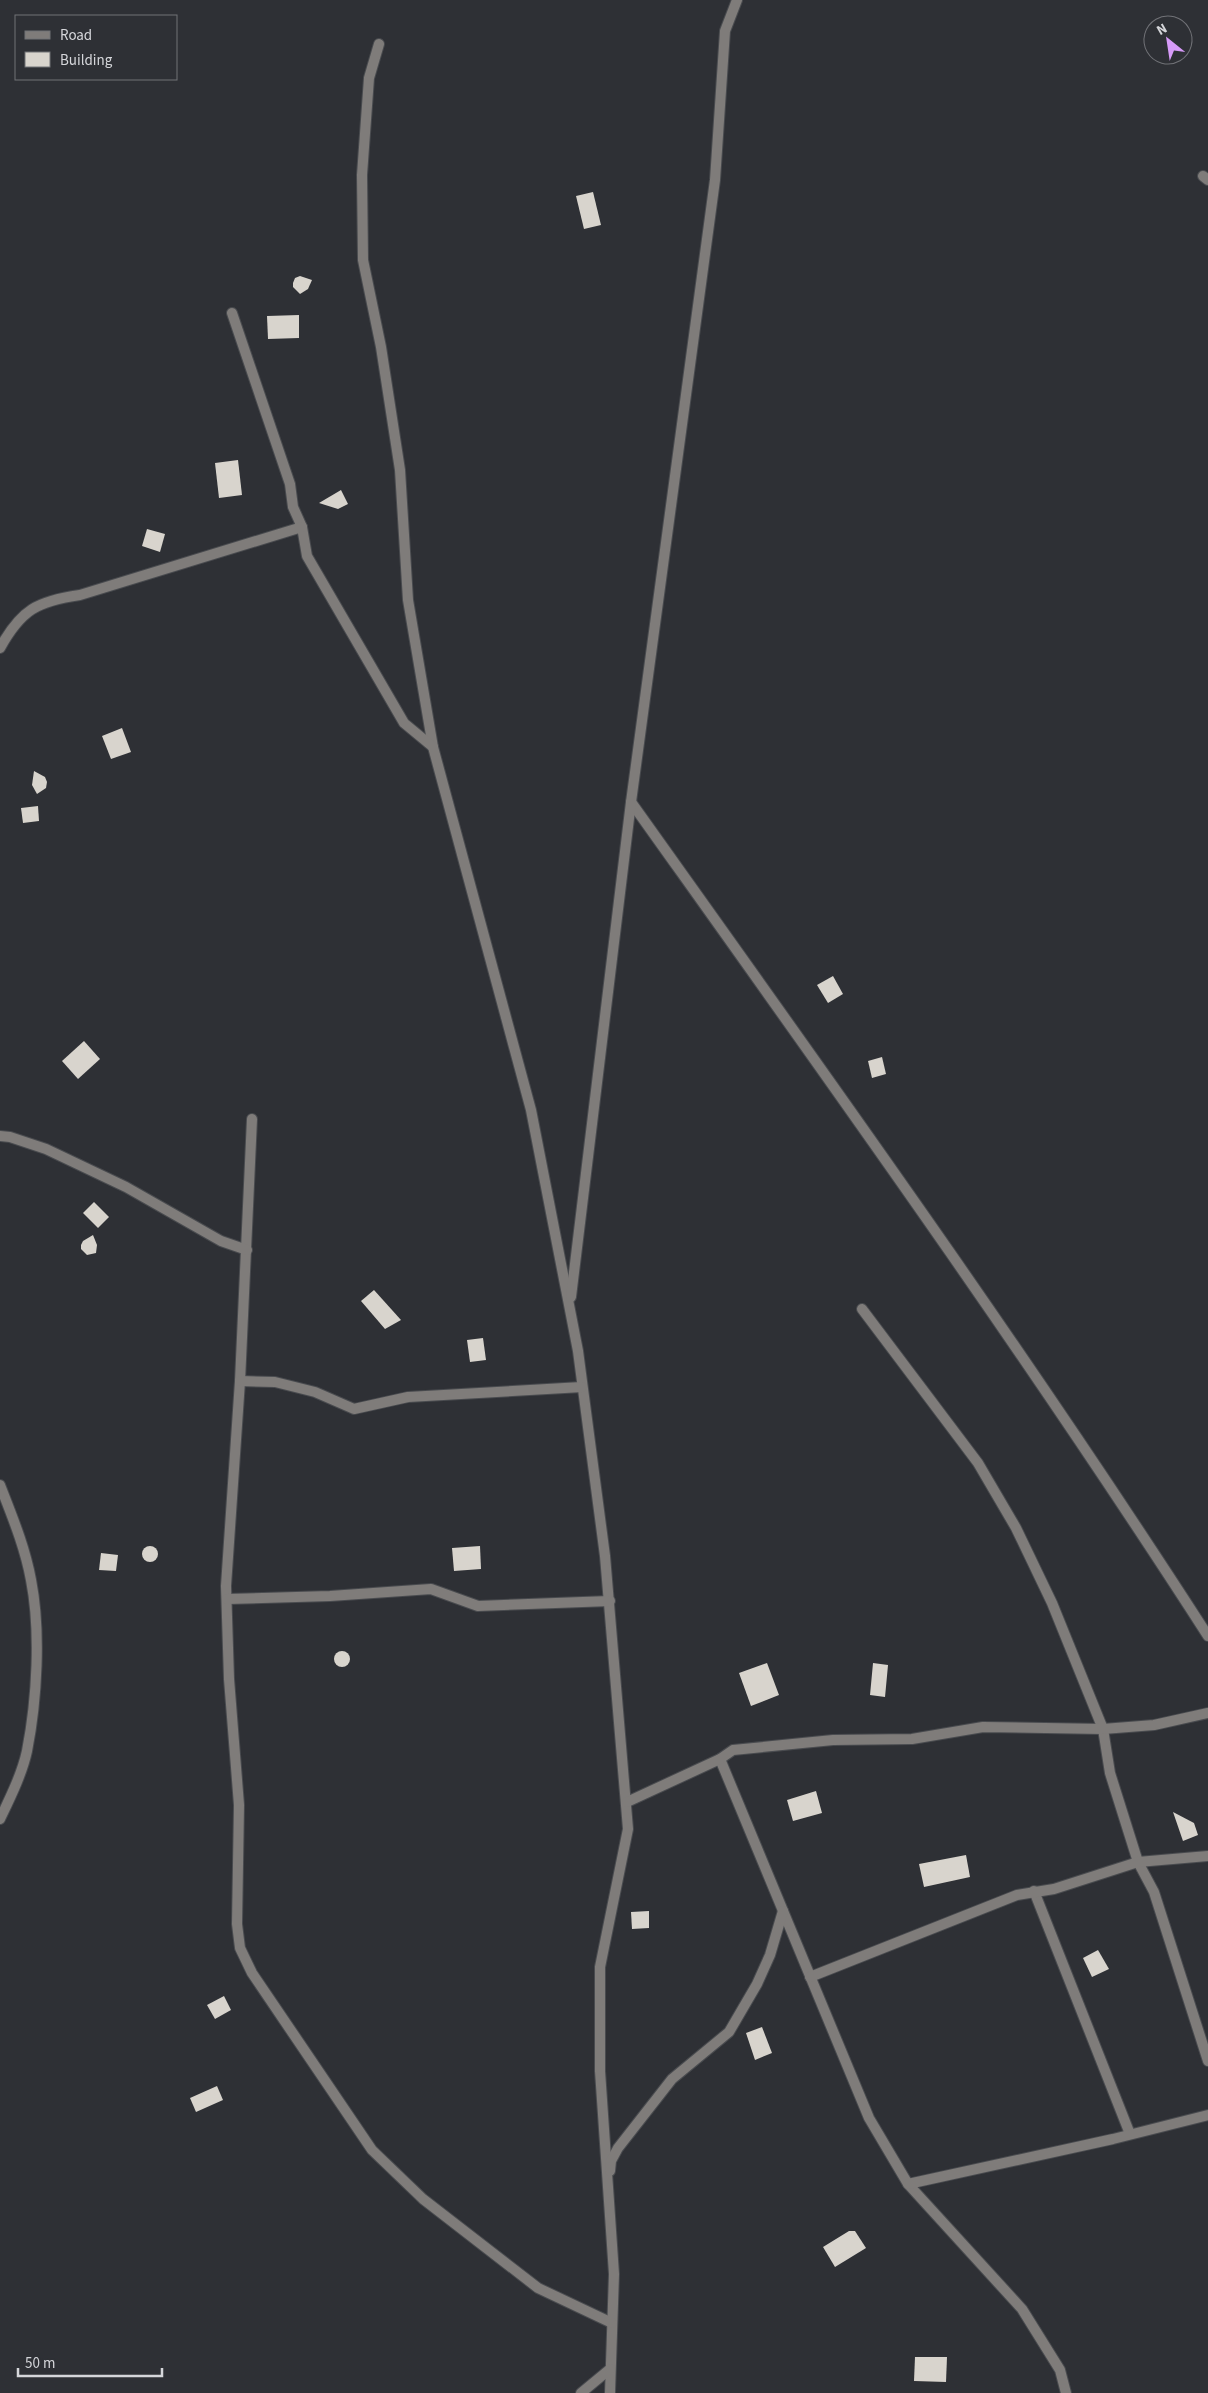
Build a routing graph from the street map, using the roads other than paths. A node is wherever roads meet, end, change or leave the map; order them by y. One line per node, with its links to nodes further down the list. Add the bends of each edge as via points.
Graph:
1 (737, 0): 7 (street, via 725,32 715,180)
2 (379, 44): 6 (street, via 369,78 362,175 363,260 381,347 400,470 408,600)
3 (232, 313): 4 (street)
4 (302, 528): 5 (street, via 80,595 55,598 32,608 12,627); 6 (street, via 306,556 404,723)
5 (0, 648)
6 (433, 747): 11 (street, via 531,1110)
7 (631, 802): 11 (street); 18 (street, via 1054,1404)
8 (252, 1119): 10 (street)
9 (0, 1136): 10 (street, via 46,1149 126,1187 221,1241)
10 (247, 1250): 13 (street)
11 (570, 1308): 14 (street)
12 (862, 1309): 20 (street, via 978,1463 1016,1528 1052,1603)
13 (240, 1382): 14 (street, via 275,1382 315,1392 354,1409 408,1397); 16 (street)
14 (582, 1387): 17 (street)
15 (0, 1485): 23 (street, via 31,1579 37,1627 36,1678 27,1752)
16 (226, 1599): 17 (street, via 431,1589 478,1606); 34 (street, via 238,1805 238,1924 240,1948 252,1973 372,2150 423,2199 538,2288)
17 (610, 1601): 22 (street)
18 (1208, 1636)
19 (1208, 1713): 20 (street, via 1154,1725)
20 (1102, 1729): 21 (street, via 983,1726 912,1739 833,1740 733,1750); 25 (street, via 1110,1773)
21 (720, 1760): 22 (street); 27 (street)
22 (627, 1802): 33 (street, via 628,1829 600,1967 600,2071)
23 (0, 1819)
24 (1208, 1856): 25 (street)
25 (1138, 1862): 26 (street, via 1054,1889); 29 (street, via 1154,1892)
26 (1034, 1891): 28 (street); 31 (street)
27 (783, 1911): 28 (street); 33 (street, via 770,1955 729,2032 672,2078 618,2148 611,2161)
28 (810, 1978): 32 (street, via 869,2118)
29 (1208, 2061)
30 (1208, 2115): 31 (street)
31 (1130, 2134): 32 (street)
32 (908, 2184): 38 (street, via 1022,2309 1060,2370)
33 (608, 2198): 34 (street, via 614,2274)
34 (612, 2323): 35 (street)
35 (610, 2369): 36 (street); 37 (street)
36 (581, 2393)
37 (610, 2393)
38 (1066, 2393)

